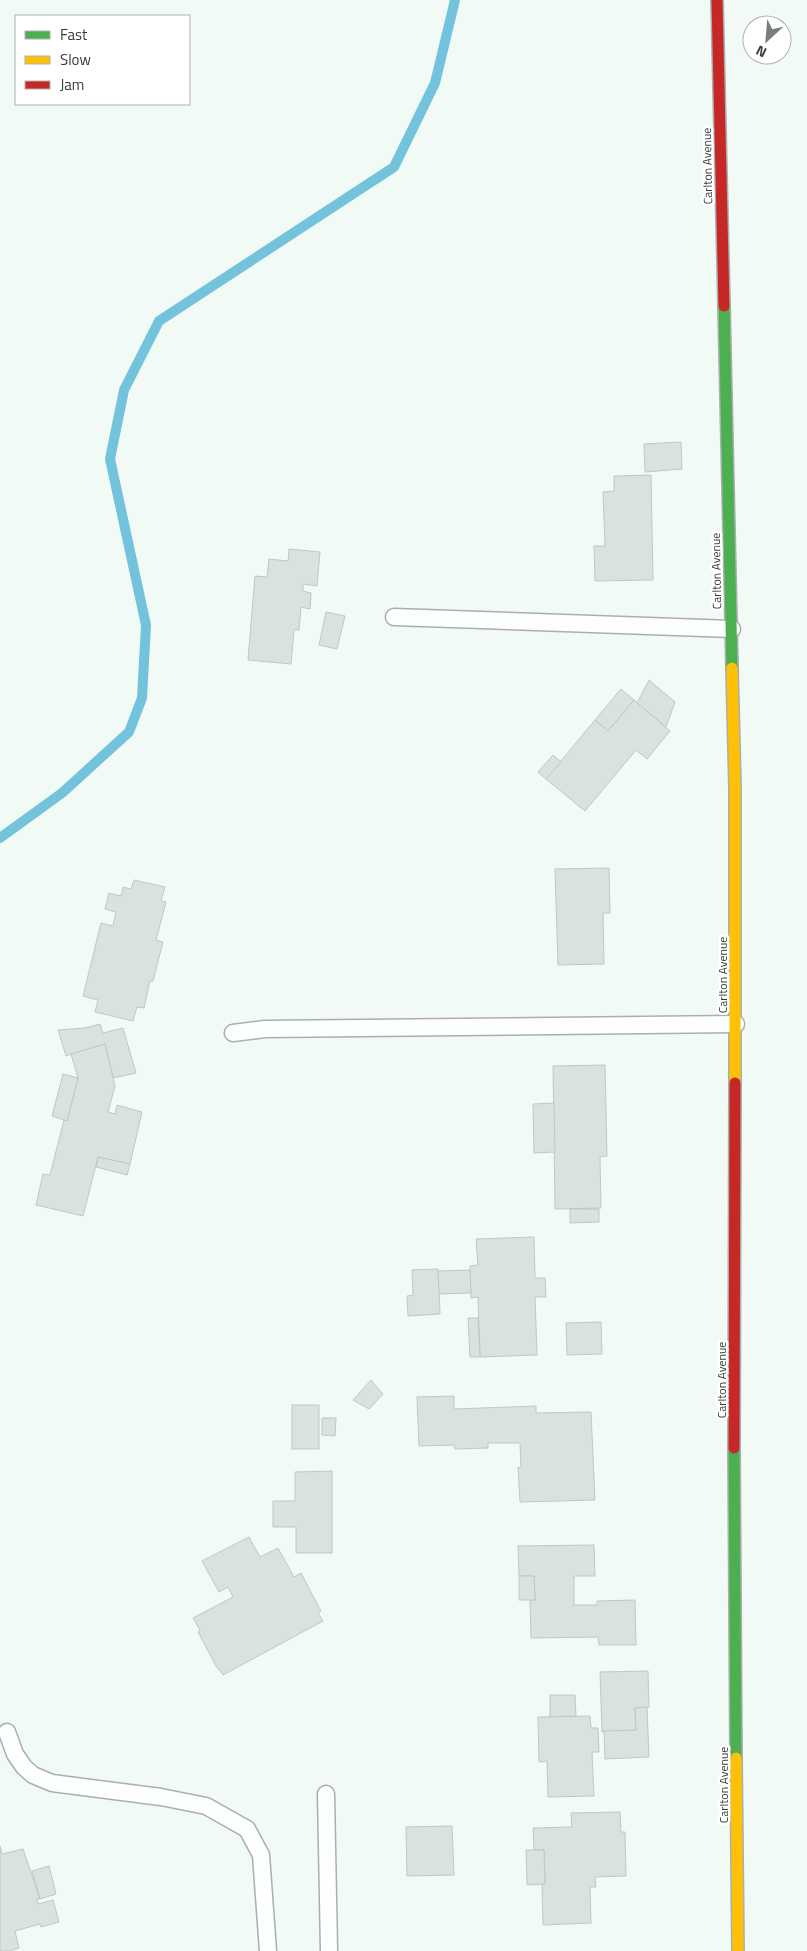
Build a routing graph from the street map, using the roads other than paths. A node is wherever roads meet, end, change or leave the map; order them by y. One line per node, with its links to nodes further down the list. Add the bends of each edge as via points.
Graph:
1 (717, 0): 3 (street, Carlton Avenue)
2 (394, 617): 3 (lane)
3 (732, 629): 4 (street, Carlton Avenue)
4 (736, 1024): 5 (lane, via 265,1029); 10 (street, Carlton Avenue, via 734,1515)
5 (233, 1033)
6 (7, 1732): 8 (lane, via 24,1767 52,1783 206,1806 247,1830 261,1855)
7 (326, 1794): 9 (lane)
8 (268, 1951)
9 (329, 1951)
10 (738, 1951)

